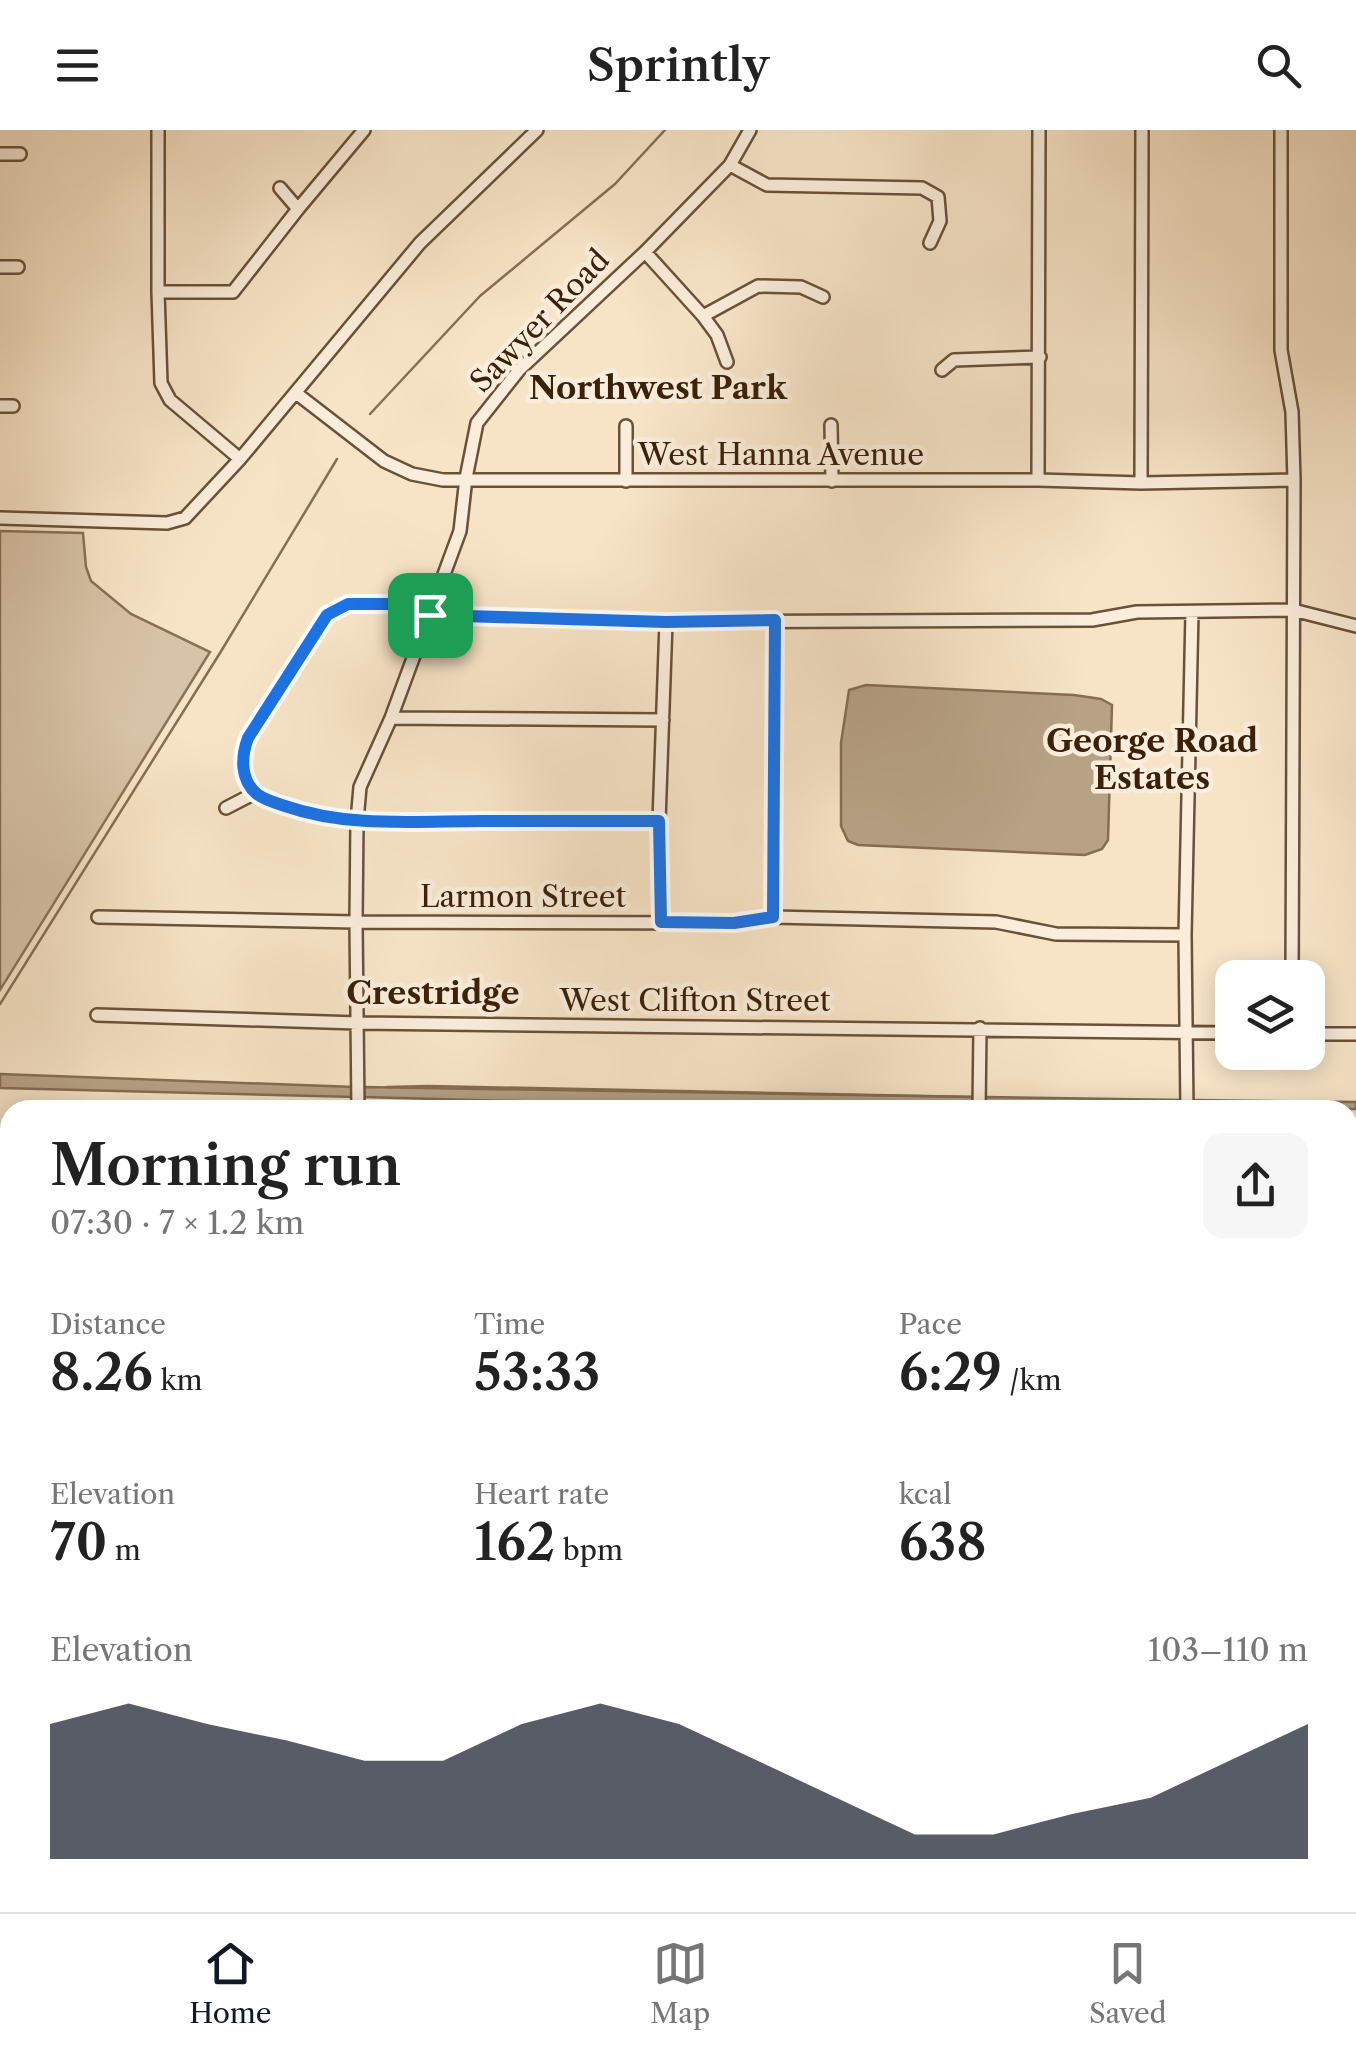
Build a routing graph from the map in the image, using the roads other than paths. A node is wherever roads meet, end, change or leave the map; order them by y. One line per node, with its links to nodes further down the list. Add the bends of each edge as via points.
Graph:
1 (158, 130): 17 (street)
2 (364, 130): 12 (street)
3 (537, 130): 23 (street, via 420,242)
4 (750, 130): 10 (street, Sawyer Road)
5 (1039, 130): 20 (street)
6 (1142, 130): 32 (street)
7 (1281, 130): 29 (street, via 1281,350)
8 (0, 154): 9 (street)
9 (20, 154)
10 (730, 165): 13 (street, via 767,185 922,188 938,198 940,221); 14 (street, Sawyer Road)
11 (280, 188): 12 (street)
12 (298, 208): 17 (street, via 233,292)
13 (930, 243)
14 (644, 252): 19 (street); 27 (street, Sawyer Road, via 519,370 477,423)
15 (0, 267): 16 (street)
16 (18, 267)
17 (158, 292): 26 (street, via 161,384 170,400)
18 (823, 297): 19 (street, via 801,288 758,286)
19 (703, 316): 21 (street)
20 (1040, 357): 22 (street, via 954,360); 28 (street)
21 (728, 362)
22 (942, 370)
23 (296, 392): 26 (street); 27 (street, West Hanna Avenue, via 384,461 412,474)
24 (831, 424): 31 (street)
25 (626, 426): 30 (street)
26 (240, 459): 33 (street, via 186,518)
27 (466, 478): 30 (street, West Hanna Avenue); 36 (street, Sawyer Road, via 460,531)
28 (1038, 480): 31 (street, West Hanna Avenue); 32 (street, West Hanna Avenue)
29 (1294, 480): 32 (street, West Hanna Avenue); 34 (street)
30 (626, 481): 31 (street, West Hanna Avenue)
31 (832, 481)
32 (1141, 483)
33 (0, 518)
34 (1293, 610): 35 (street); 39 (street); 51 (street)
35 (1192, 612): 37 (street, via 1092,620); 50 (street)
36 (430, 615): 38 (street); 40 (street, Sawyer Road); 42 (street, via 397,604 348,604 327,615 243,750 247,782)
37 (775, 620): 38 (street); 47 (street)
38 (666, 622): 41 (street)
39 (1356, 626)
40 (391, 718): 41 (street); 44 (street, Sawyer Road, via 360,786)
41 (663, 720): 45 (street)
42 (256, 793): 43 (street); 44 (street, via 306,813)
43 (226, 808)
44 (357, 821): 45 (street); 48 (street, Sawyer Road)
45 (659, 821): 49 (street)
46 (98, 917): 48 (street, Larmon Street)
47 (773, 917): 49 (street, Larmon Street); 50 (street, Larmon Street)
48 (356, 922): 49 (street, Larmon Street); 53 (street, Sawyer Road)
49 (661, 922)
50 (1185, 935): 55 (street)
51 (1292, 960)
52 (97, 1015): 53 (street, West Clifton Street)
53 (358, 1023): 54 (street, West Clifton Street); 59 (street, Sawyer Road)
54 (980, 1028): 55 (street, West Clifton Street); 60 (street)
55 (1186, 1032): 56 (street, West Clifton Street); 61 (street)
56 (1215, 1033)
57 (1325, 1034): 58 (street)
58 (1356, 1034)
59 (358, 1100)
60 (980, 1100)
61 (1186, 1100)

